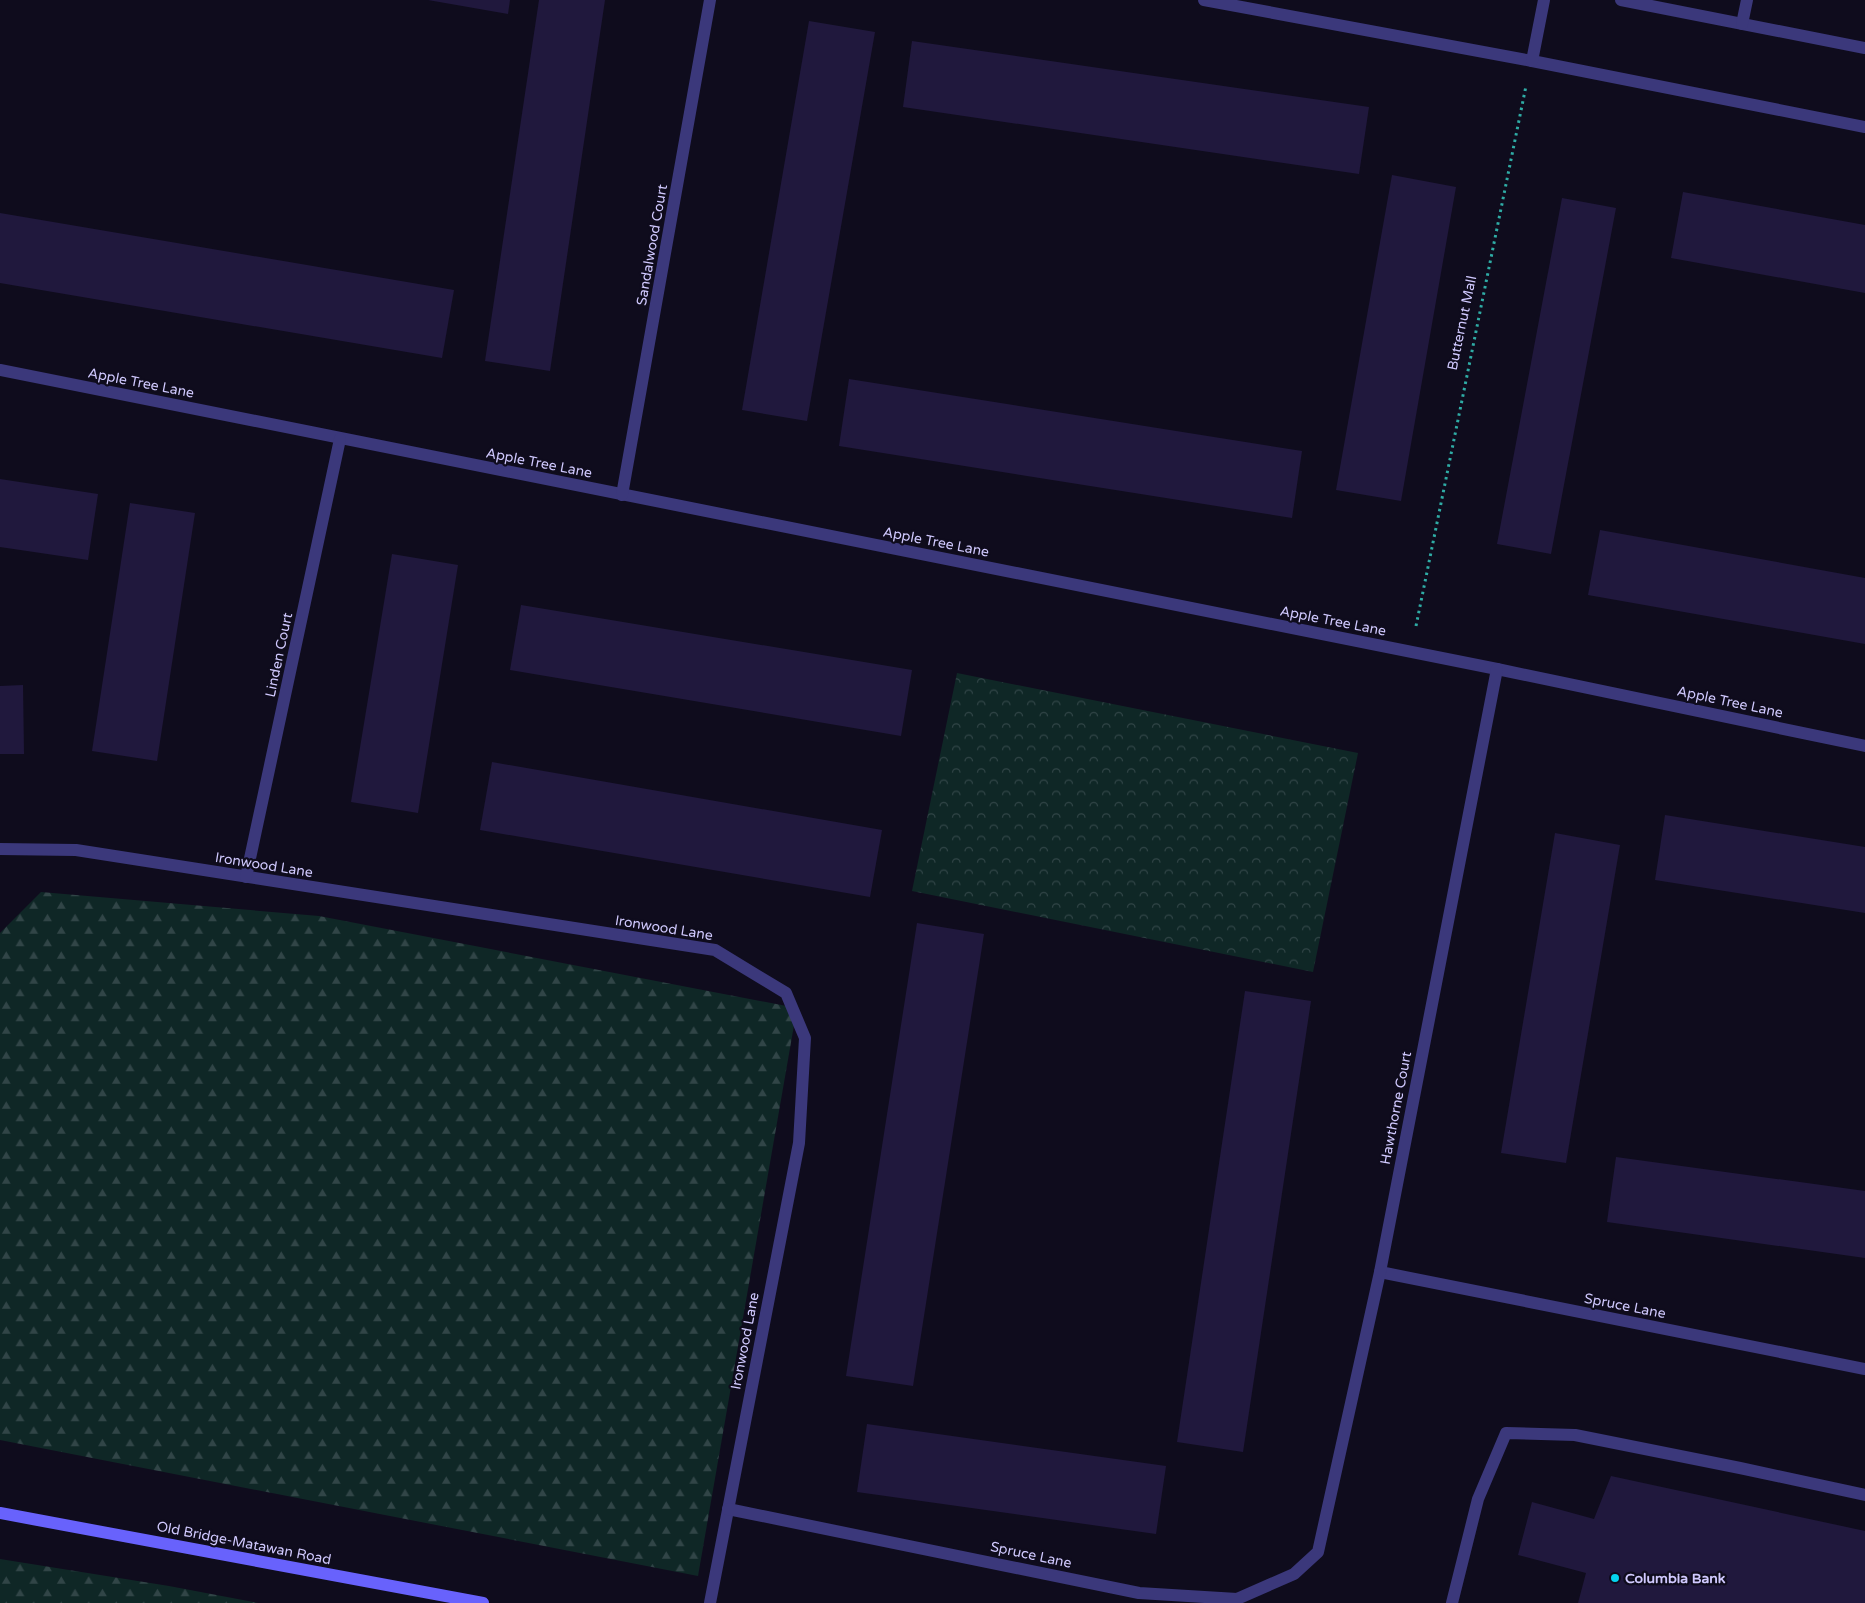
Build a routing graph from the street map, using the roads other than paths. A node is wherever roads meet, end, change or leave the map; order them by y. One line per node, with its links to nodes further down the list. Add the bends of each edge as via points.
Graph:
1 (710, 0): 12 (street, Sandalwood Court)
2 (1204, 0): 8 (street)
3 (1544, 0): 8 (street)
4 (1621, 0): 6 (street)
5 (1747, 0): 6 (street)
6 (1742, 24): 7 (street)
7 (1865, 48)
8 (1532, 61): 9 (street)
9 (1865, 128)
10 (0, 370): 11 (street, Apple Tree Lane)
11 (340, 439): 12 (street, Apple Tree Lane); 16 (street, Linden Court)
12 (622, 495): 13 (street, Apple Tree Lane)
13 (1497, 669): 14 (street, Apple Tree Lane); 17 (street, Hawthorne Court)
14 (1865, 746)
15 (0, 849): 16 (street, Ironwood Lane, via 76,850)
16 (246, 877): 20 (street, Ironwood Lane, via 715,950 786,993 806,1038 799,1142)
17 (1380, 1272): 18 (street, Spruce Lane); 22 (street, Hawthorne Court)
18 (1865, 1369)
19 (1865, 1495): 25 (street, via 1575,1436 1506,1433 1478,1500)
20 (728, 1509): 22 (street, Spruce Lane, via 1139,1593 1237,1599 1294,1574); 24 (street, Ironwood Lane)
21 (0, 1513): 23 (main road, Old Bridge-Matawan Road)
22 (1318, 1552)
23 (483, 1603)
24 (710, 1603)
25 (1452, 1603)

